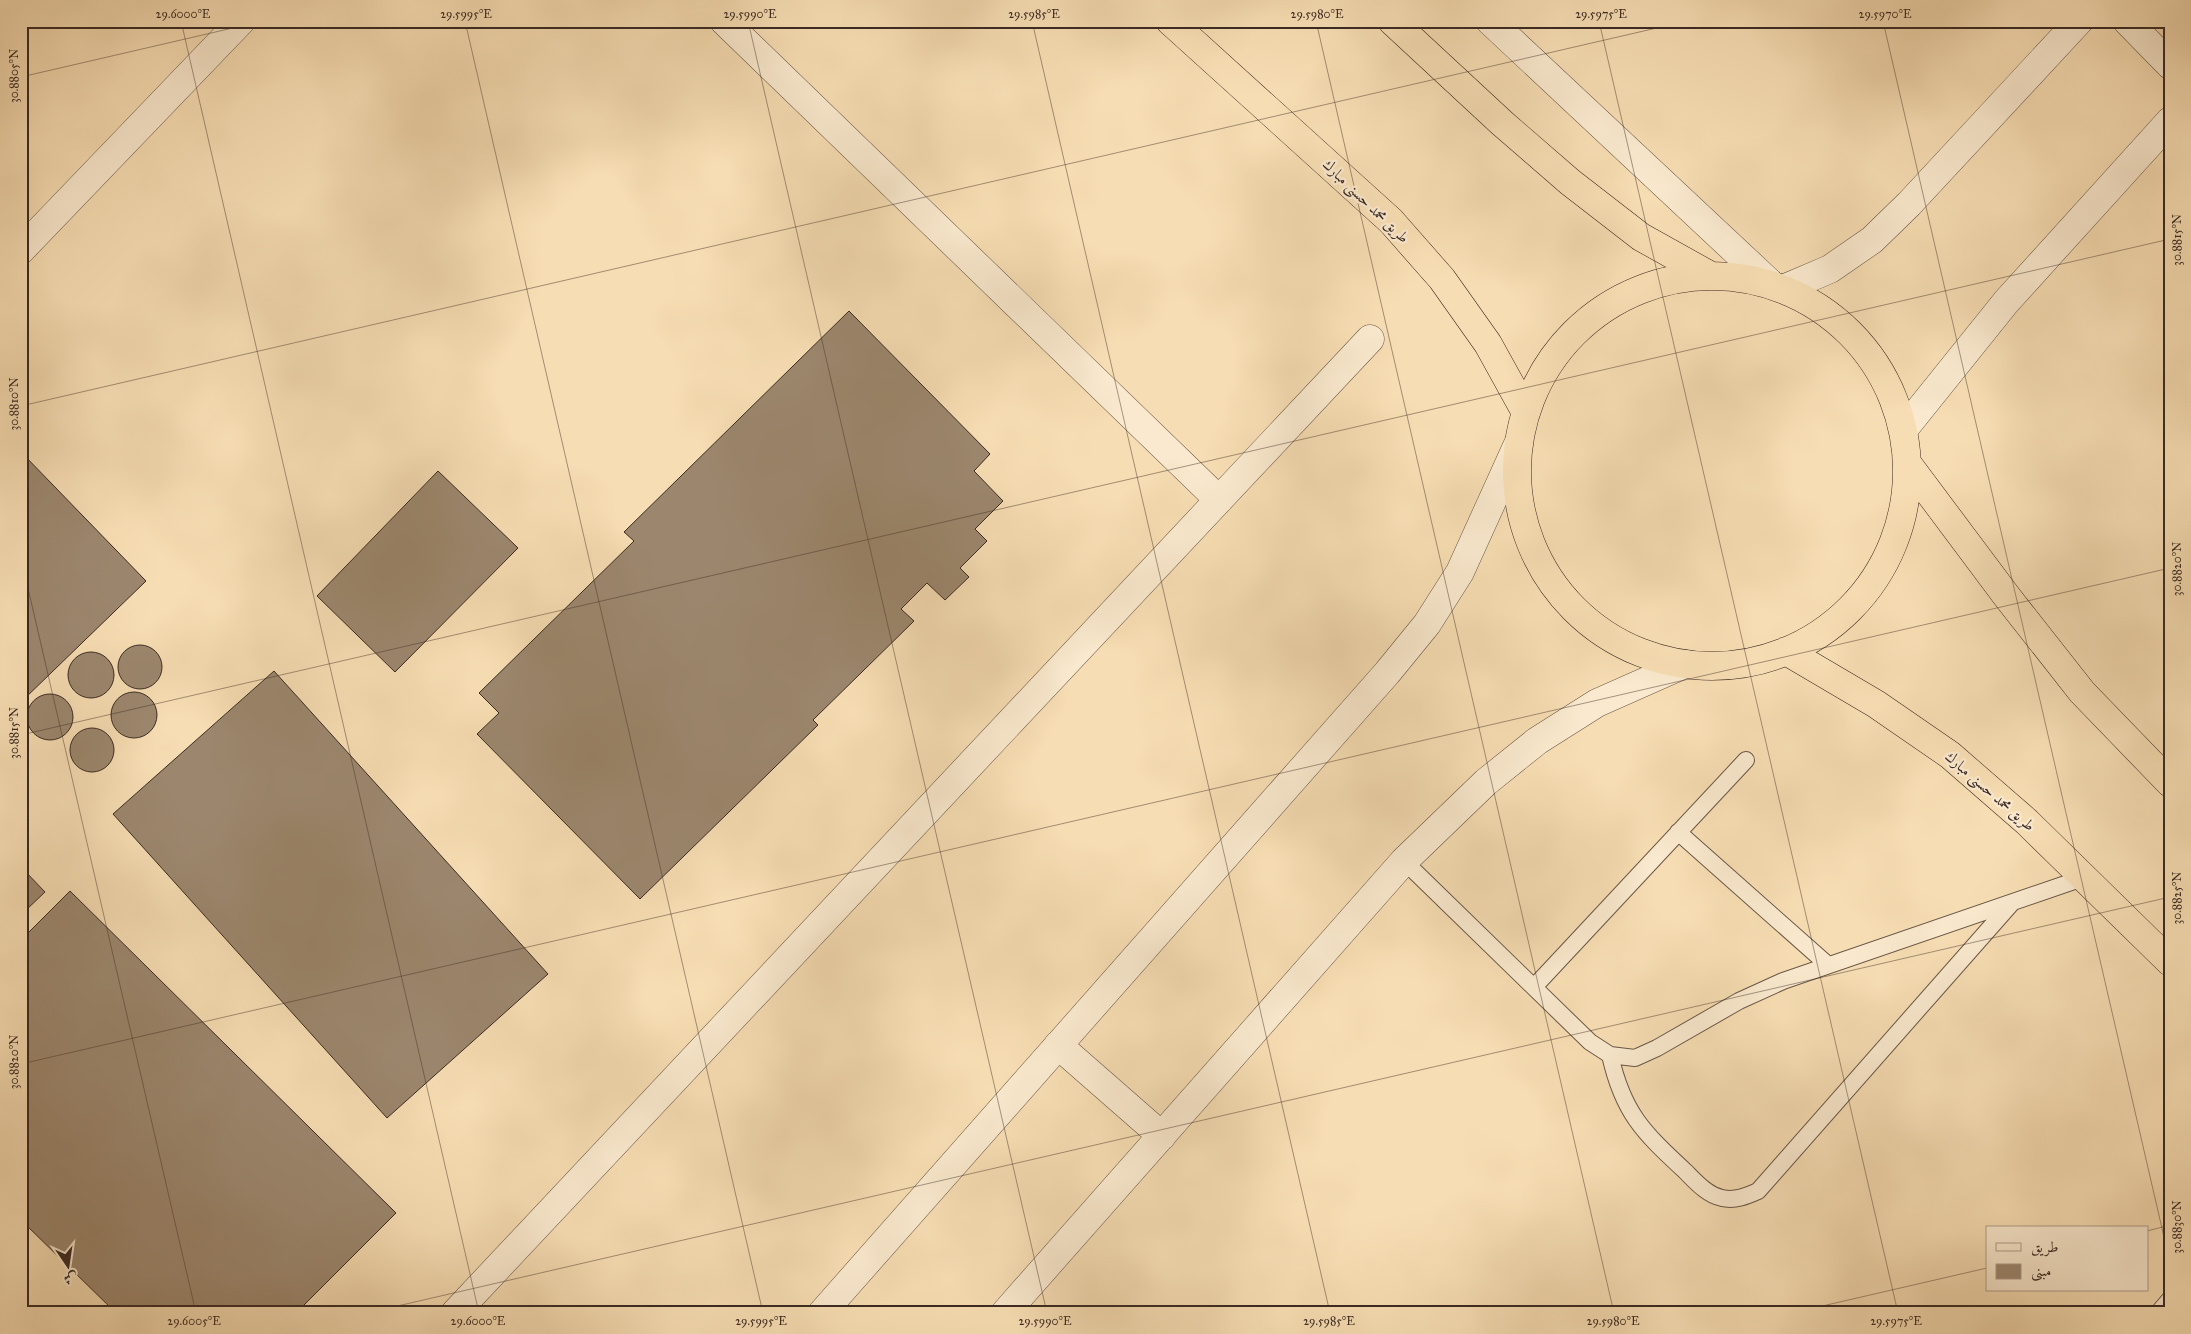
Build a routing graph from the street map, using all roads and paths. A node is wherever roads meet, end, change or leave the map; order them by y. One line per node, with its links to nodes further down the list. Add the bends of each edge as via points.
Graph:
1 (241, 21): 10 (street)
2 (724, 21): 18 (street)
3 (1170, 21): 14 (highway, طريق محمد حسنى مبارك, via 1391,221 1442,279 1482,336)
4 (1392, 21): 11 (highway, via 1570,182 1641,237)
5 (1490, 21): 12 (street)
6 (2079, 21): 12 (street, via 1910,204 1872,240 1830,269)
7 (2126, 21): 8 (street)
8 (2170, 65)
9 (2170, 121): 15 (street, via 2006,302)
10 (21, 250)
11 (1711, 276): 12 (highway, via 1739,278); 14 (highway, via 1671,280 1638,290 1607,306 1580,326 1557,351)
12 (1778, 287): 15 (highway, via 1812,303 1861,344 1880,370)
13 (1370, 339): 18 (street)
14 (1525, 411): 16 (highway)
15 (1904, 429): 17 (highway)
16 (1518, 444): 20 (highway, via 1516,478 1520,512 1546,575 1567,602 1592,625 1621,644 1652,657); 30 (street, via 1460,572 1427,624)
17 (1907, 463): 19 (highway, via 1906,497 1898,530 1885,561 1867,590 1816,636); 22 (highway, via 2082,692)
18 (1219, 500): 34 (street)
19 (1786, 651): 20 (highway, via 1754,661 1720,666); 25 (highway, طريق محمد حسنى مبارك, via 1876,704 1950,755 2027,822)
20 (1685, 664): 24 (street, via 1597,702 1536,742 1486,782)
21 (1746, 760): 23 (lane)
22 (2170, 783)
23 (1678, 832): 28 (lane); 29 (lane)
24 (1404, 862): 29 (lane); 32 (street)
25 (2083, 878): 26 (lane); 27 (highway, طريق محمد حسنى مبارك)
26 (2012, 902): 28 (lane); 31 (lane, via 1758,1191 1741,1198 1721,1198 1704,1189 1649,1138 1630,1111 1617,1084)
27 (2170, 962)
28 (1828, 965): 31 (lane, via 1739,1000 1635,1058)
29 (1534, 987): 31 (lane, via 1590,1042)
30 (1058, 1045): 32 (street); 35 (street)
31 (1610, 1055)
32 (1162, 1136): 36 (street)
33 (2170, 1299): 37 (lane)
34 (455, 1313)
35 (822, 1313)
36 (1005, 1313)
37 (2158, 1313)

